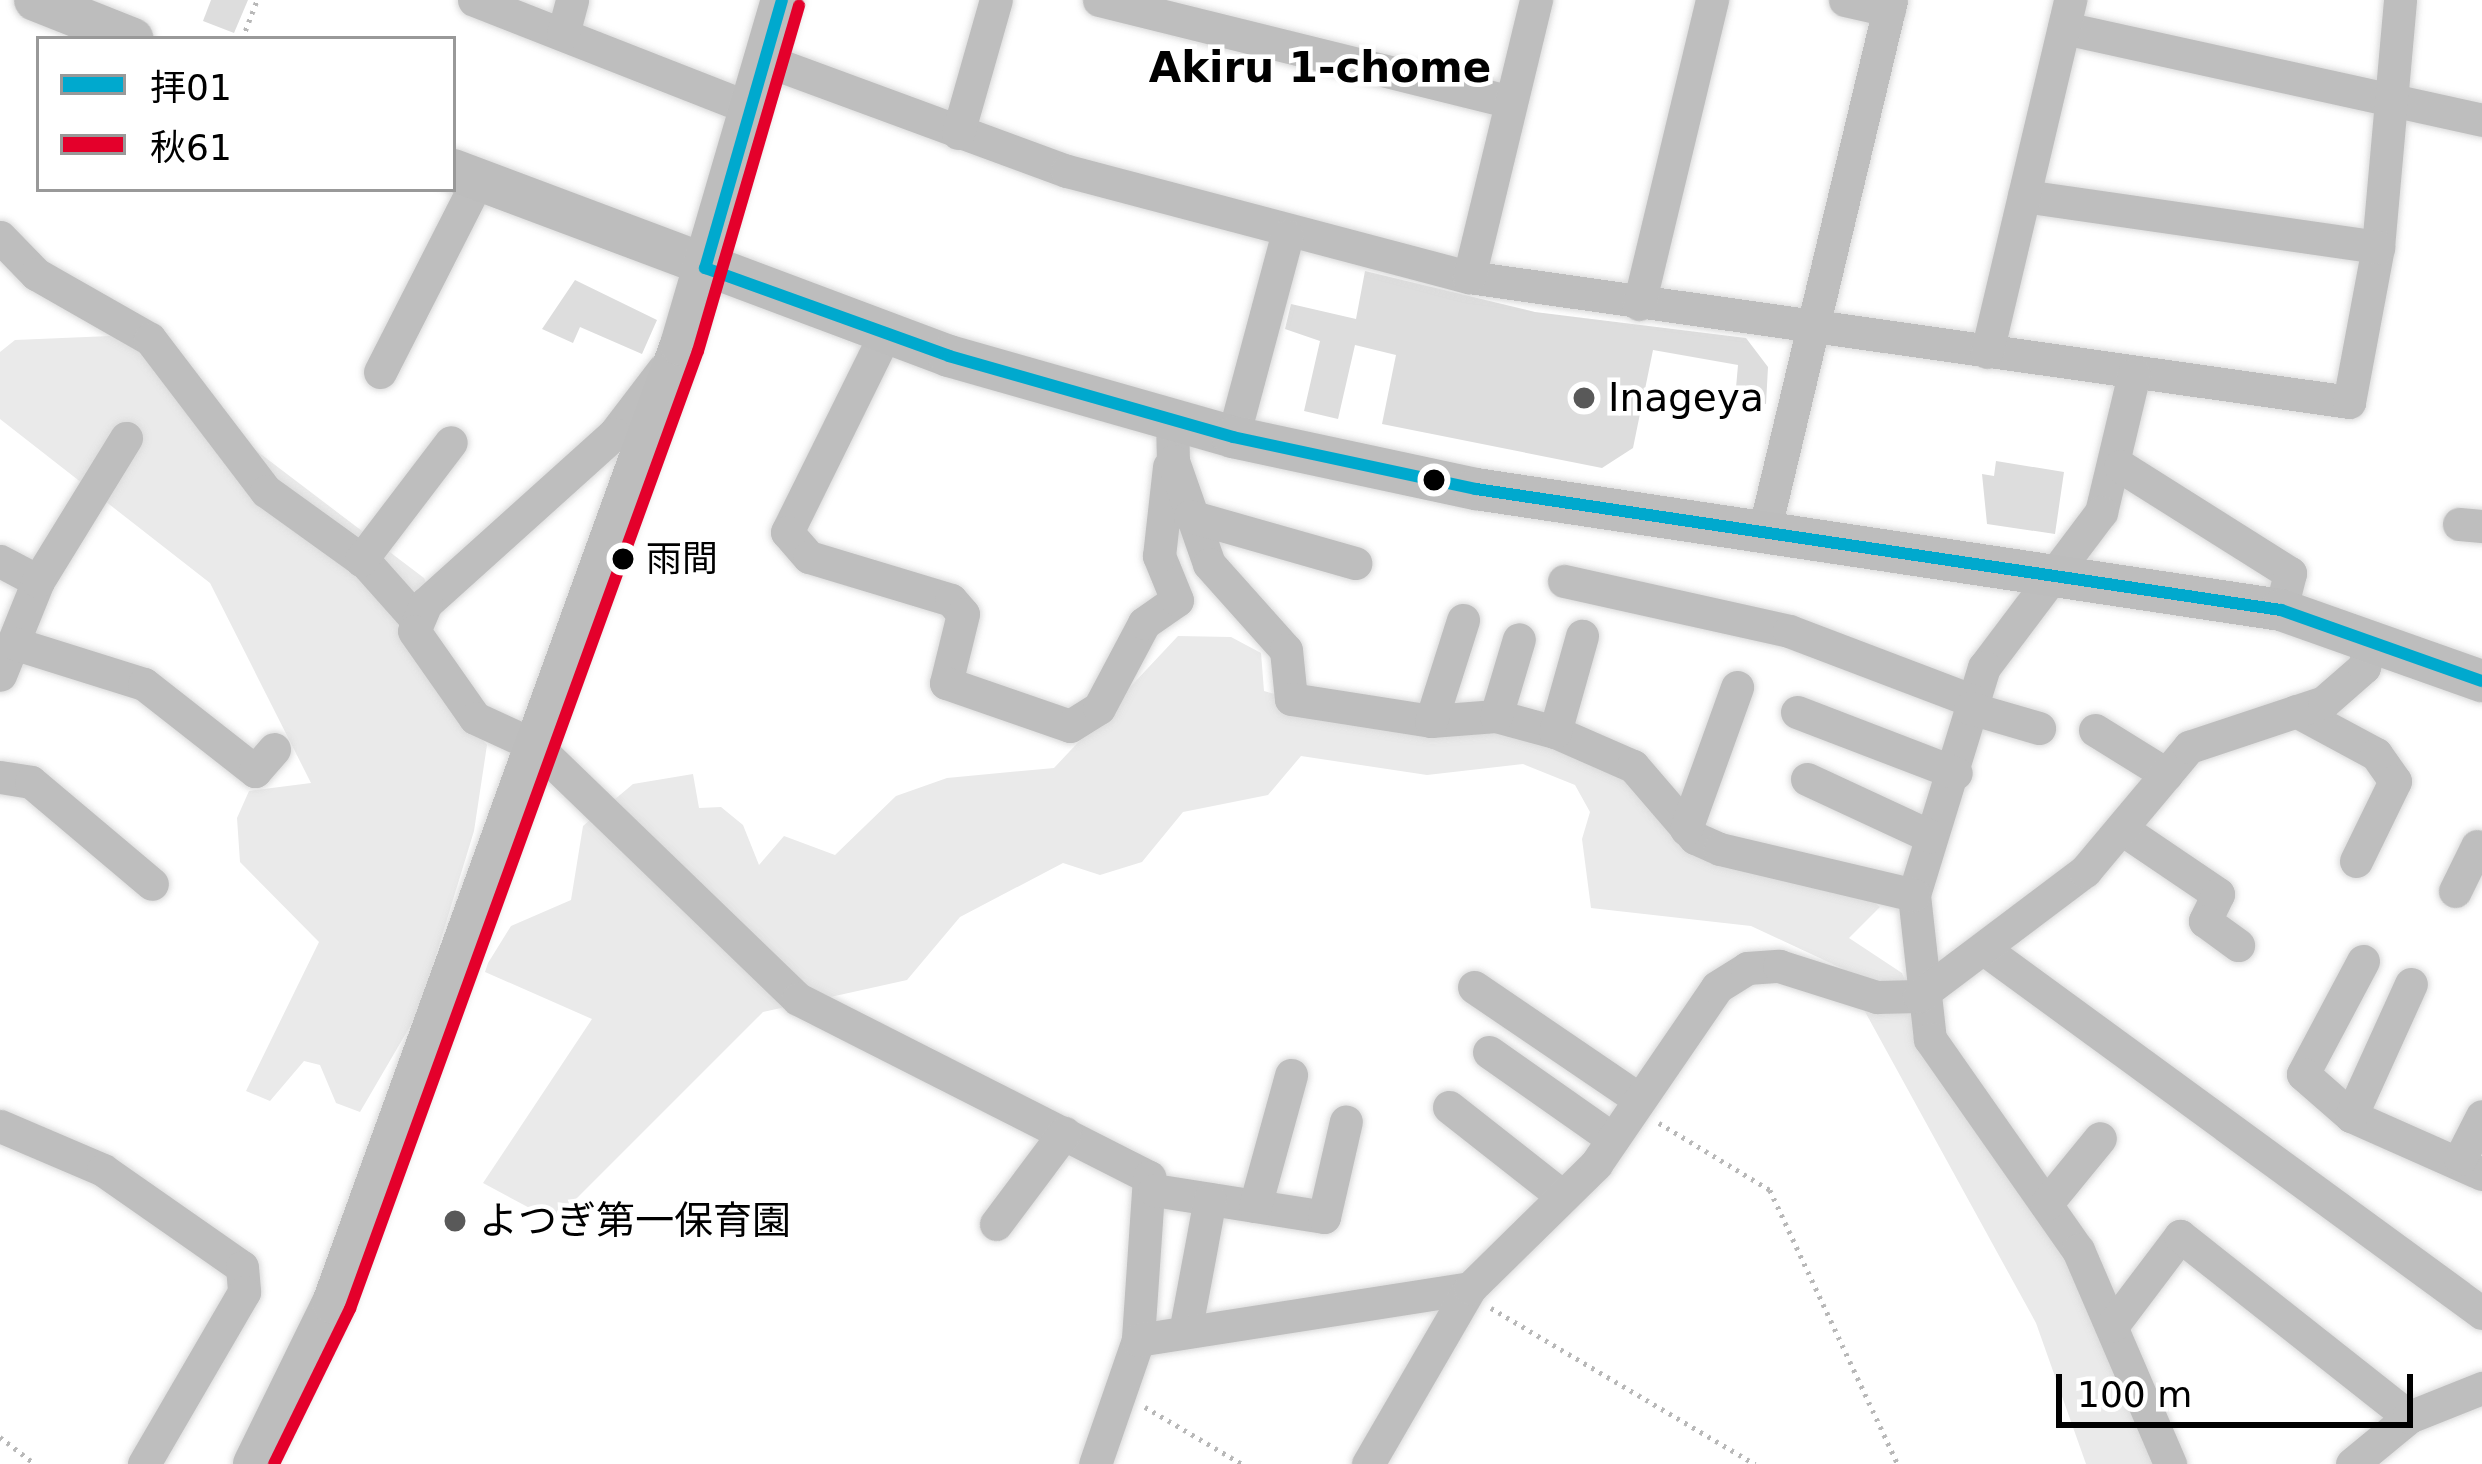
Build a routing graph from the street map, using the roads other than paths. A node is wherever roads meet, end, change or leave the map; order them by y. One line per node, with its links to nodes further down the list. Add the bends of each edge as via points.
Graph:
1 (34, 0): 14 (main road)
2 (473, 0): 13 (street)
3 (572, 0): 13 (street)
4 (782, 0): 15 (main road)
5 (996, 0): 20 (street)
6 (1099, 0): 16 (street)
7 (1536, 0): 16 (street)
8 (1712, 0): 28 (street)
9 (1845, 0): 11 (street)
10 (2401, 0): 17 (street)
11 (1890, 5): 29 (street)
12 (2067, 14): 17 (street); 22 (street)
13 (563, 34): 18 (street)
14 (125, 36)
15 (765, 61): 18 (main road); 20 (street)
16 (1511, 102): 27 (street)
17 (2386, 103): 19 (street); 25 (street)
18 (752, 109): 26 (main road)
19 (2482, 120)
20 (958, 134): 23 (street)
21 (466, 175): 26 (main road); 33 (street)
22 (2024, 196): 25 (street); 32 (street)
23 (1286, 236): 27 (street); 35 (street)
24 (0, 237): 42 (street, via 36,274 150,339 266,490)
25 (2378, 248): 34 (street, via 2349,402)
26 (705, 268): 30 (main road); 31 (main road)
27 (1469, 277): 28 (street)
28 (1639, 304): 29 (street)
29 (1813, 328): 32 (street); 41 (street)
30 (885, 334): 37 (main road); 37 (street, via 787,532 809,557 951,600 963,614 946,682 1070,726 1099,708 1144,623 1177,600 1159,556)
31 (681, 345): 49 (street, via 614,434); 66 (main road)
32 (1987, 352): 34 (street)
33 (380, 373)
34 (2134, 374): 39 (street)
35 (1233, 437): 37 (main road); 41 (main road, via 1476,489)
36 (126, 438): 46 (street)
37 (1173, 441): 40 (street)
38 (451, 442): 42 (street)
39 (2120, 466): 45 (street); 48 (street, via 2290,573)
40 (1190, 516): 44 (street); 62 (street, via 1209,564 1286,650 1292,699)
41 (1764, 532): 45 (main road)
42 (361, 560): 49 (street)
43 (0, 561): 46 (street)
44 (1355, 562)
45 (2058, 575): 48 (main road); 58 (street, via 1996,649)
46 (38, 580): 54 (street)
47 (1564, 581): 58 (street, via 1789,631)
48 (2281, 610): 52 (main road)
49 (415, 618): 66 (street, via 475,718)
50 (1463, 620): 62 (street)
51 (1582, 636): 65 (street)
52 (2372, 638): 56 (main road); 59 (street, via 2364,667)
53 (1519, 639): 61 (street)
54 (13, 643): 55 (street); 67 (street, via 145,684 255,771)
55 (0, 675)
56 (2482, 681)
57 (1737, 687): 72 (street)
58 (1971, 704): 63 (street); 68 (street)
59 (2296, 711): 69 (street, via 2224,727); 75 (street, via 2376,754 2395,782)
60 (1797, 712): 68 (street)
61 (1496, 716): 62 (street); 65 (street)
62 (1431, 721)
63 (2039, 728)
64 (2095, 730): 69 (street)
65 (1555, 732): 72 (street, via 1633,766)
66 (536, 746): 92 (street, via 798,999); 110 (main road, via 333,1303)
67 (274, 749)
68 (1956, 773): 74 (street)
69 (2166, 775): 73 (street)
70 (0, 777): 76 (street, via 31,782)
71 (1807, 779): 74 (street)
72 (1687, 829): 77 (street, via 1720,849)
73 (2122, 829): 78 (street, via 2218,894 2205,921); 79 (street)
74 (1930, 836): 77 (street)
75 (2356, 860)
76 (152, 884)
77 (1914, 895): 83 (street)
78 (2238, 945)
79 (1984, 949): 83 (street); 103 (street)
80 (2362, 961): 88 (street, via 2303,1074)
81 (2411, 983): 88 (street)
82 (1474, 987): 86 (street)
83 (1919, 996): 86 (street, via 1747,968 1696,1011); 99 (street, via 1930,1039)
84 (1490, 1052): 94 (street)
85 (1291, 1076): 100 (street)
86 (1636, 1103): 94 (street)
87 (1449, 1107): 97 (street)
88 (2351, 1116): 95 (street)
89 (2482, 1116): 95 (street)
90 (1346, 1121): 100 (street, via 1324,1217)
91 (0, 1126): 109 (street, via 103,1171 242,1267 244,1292)
92 (1064, 1133): 96 (street, via 1136,1165); 101 (street)
93 (2100, 1138): 99 (street)
94 (1613, 1139): 97 (street)
95 (2471, 1167)
96 (1154, 1190): 98 (street); 106 (street)
97 (1561, 1196): 102 (street)
98 (1210, 1199): 100 (street); 105 (street)
99 (2046, 1204): 104 (street)
100 (1255, 1206)
101 (996, 1224)
102 (1470, 1288): 105 (street); 112 (street)
103 (2482, 1313)
104 (2112, 1326): 108 (street, via 2180,1236); 113 (street)
105 (1186, 1328): 106 (street)
106 (1138, 1340): 111 (street)
107 (2482, 1388): 108 (street)
108 (2409, 1417): 114 (street)
109 (144, 1464)
110 (254, 1464)
111 (1095, 1464)
112 (1368, 1464)
113 (2170, 1464)
114 (2352, 1464)

